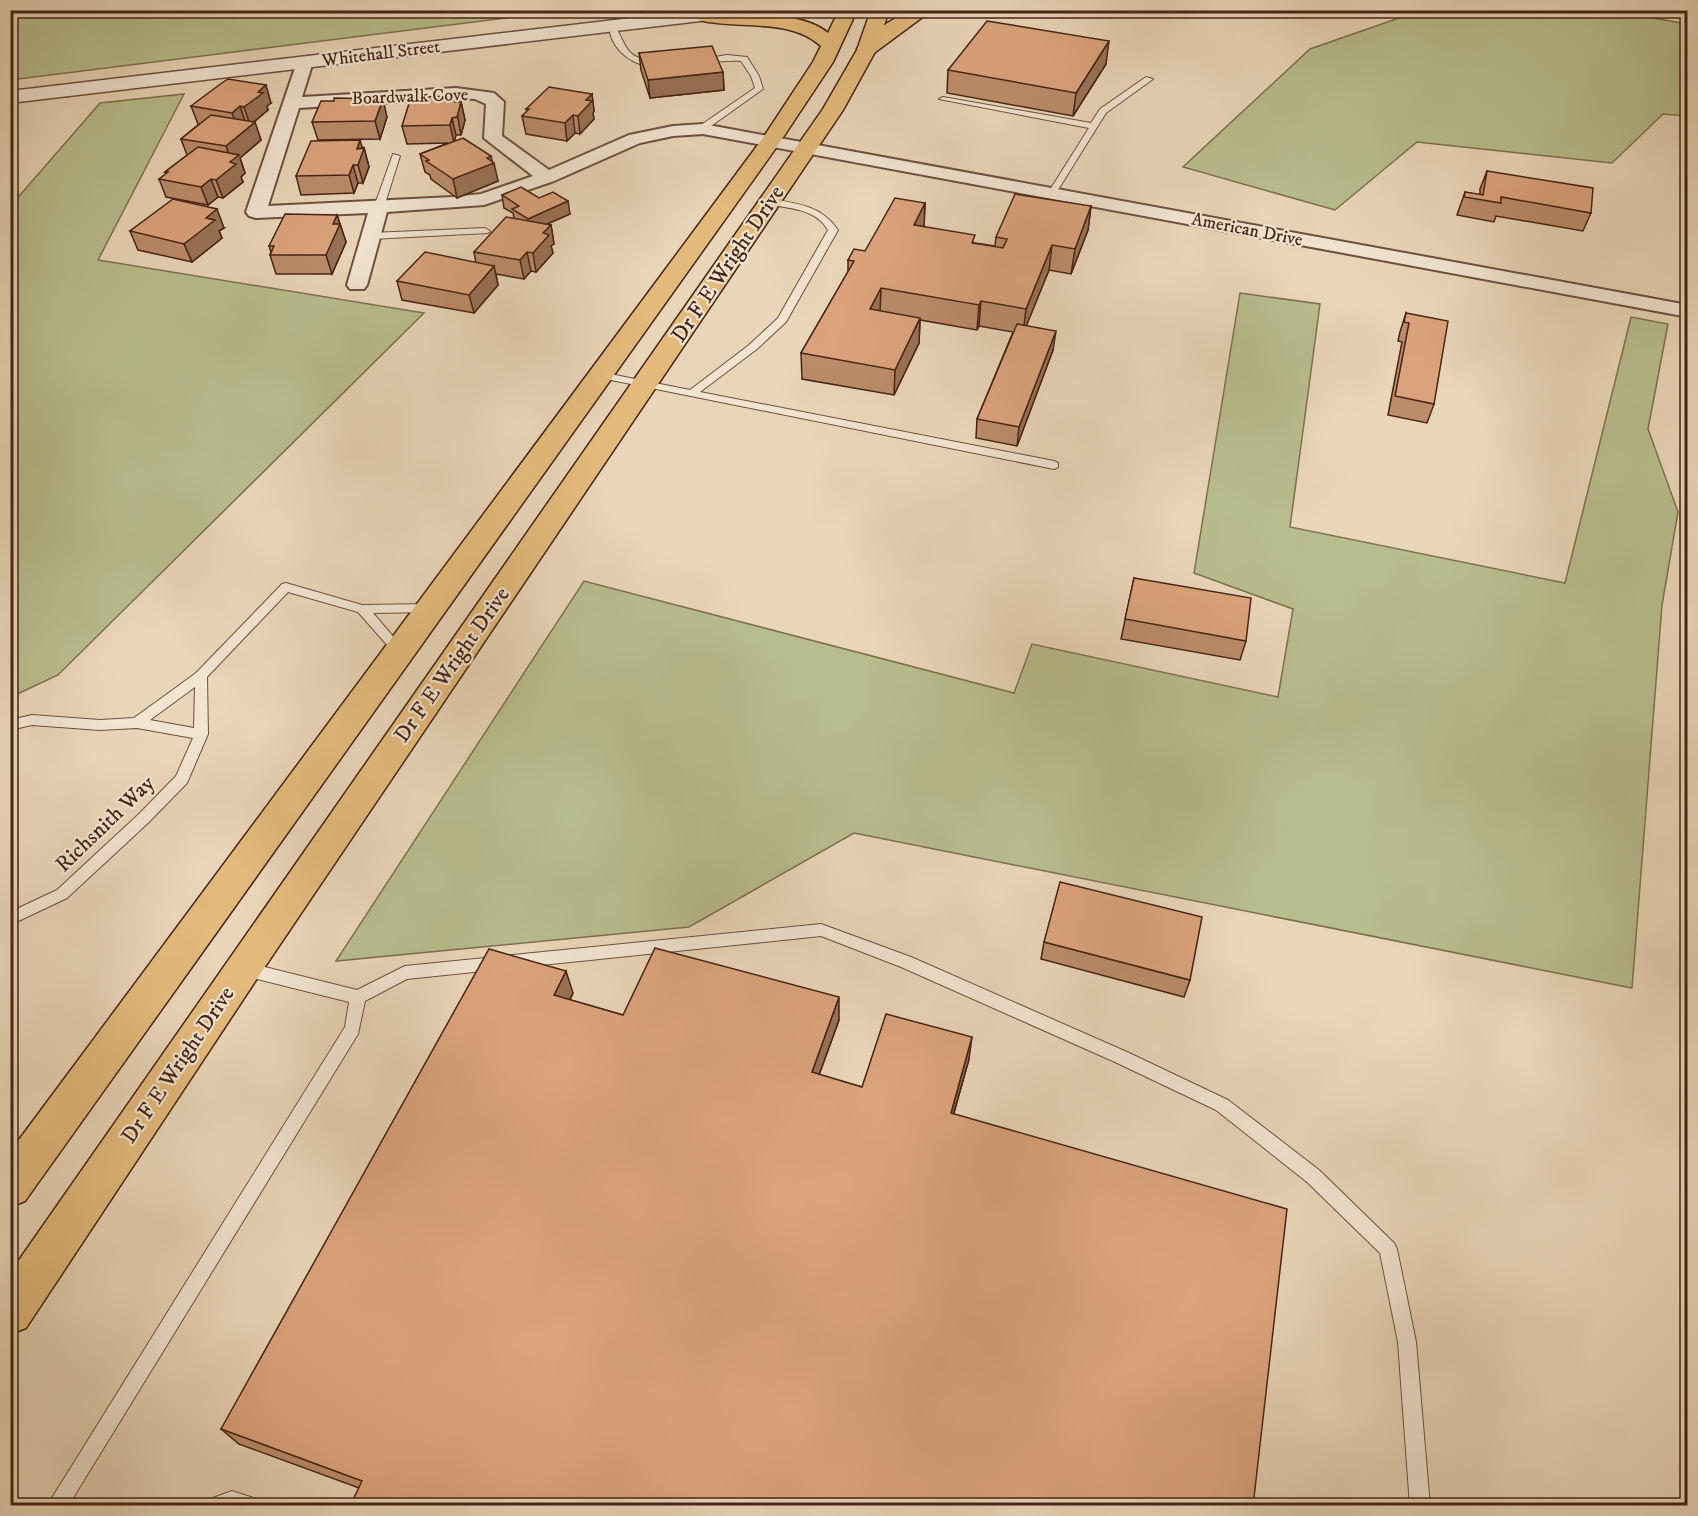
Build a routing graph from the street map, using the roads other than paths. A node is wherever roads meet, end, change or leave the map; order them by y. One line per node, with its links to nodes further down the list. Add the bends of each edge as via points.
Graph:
1 (751, 10): 5 (street, Whitehall Street)
2 (848, 10): 7 (main road)
3 (880, 10): 8 (main road, Dr F E Wright Drive)
4 (923, 10): 8 (main road)
5 (705, 16): 6 (street, Whitehall Street); 7 (main road, via 792,24 816,32)
6 (612, 27): 10 (street, Whitehall Street); 11 (lane, via 624,55 642,64)
7 (831, 45): 18 (main road)
8 (867, 50): 19 (main road, Dr F E Wright Drive)
9 (694, 61): 17 (lane, via 744,59 759,89)
10 (305, 62): 13 (street, Whitehall Street); 15 (street)
11 (673, 64)
12 (1149, 79): 16 (lane, via 1103,111)
13 (10, 97)
14 (944, 99): 16 (lane)
15 (292, 103): 21 (street, Boardwalk Cove, via 456,93 488,97 495,102 493,138); 24 (street, via 256,212)
16 (1094, 126): 22 (lane)
17 (701, 129): 18 (street); 21 (street, via 635,139)
18 (771, 141): 19 (street); 29 (main road)
19 (807, 148): 22 (street, American Drive); 23 (main road, Dr F E Wright Drive)
20 (396, 156): 24 (lane)
21 (547, 177): 24 (street, via 483,199)
22 (1052, 193): 28 (street, American Drive)
23 (771, 202): 30 (main road, Dr F E Wright Drive); 31 (lane, via 807,208 827,218 833,230 782,320)
24 (379, 207): 26 (street)
25 (484, 231): 26 (lane)
26 (371, 236): 27 (street)
27 (357, 285)
28 (1688, 311)
29 (600, 375): 30 (lane); 33 (main road)
30 (645, 384): 31 (lane); 40 (main road, Dr F E Wright Drive)
31 (692, 393): 32 (lane)
32 (1054, 465)
33 (430, 608): 34 (lane); 35 (main road); 40 (main road, via 449,630 449,640 394,718)
34 (362, 609): 35 (lane); 36 (lane, via 286,587)
35 (399, 651): 44 (main road)
36 (201, 676): 37 (lane); 39 (lane, Richsnith Way)
37 (137, 723): 38 (lane, via 100,725 32,720); 39 (lane)
38 (10, 725)
39 (201, 734): 41 (lane, Richsnith Way, via 182,779 144,818 62,894)
40 (397, 745): 42 (main road, Dr F E Wright Drive)
41 (10, 919)
42 (243, 969): 43 (lane); 45 (main road, Dr F E Wright Drive)
43 (358, 998): 46 (lane, via 352,1029); 49 (lane, via 405,973 821,930 906,962 1222,1105 1313,1176 1388,1249 1407,1342)
44 (10, 1187)
45 (10, 1312)
46 (65, 1503)
47 (218, 1506): 48 (lane, via 232,1501)
48 (249, 1506)
49 (1420, 1506)

